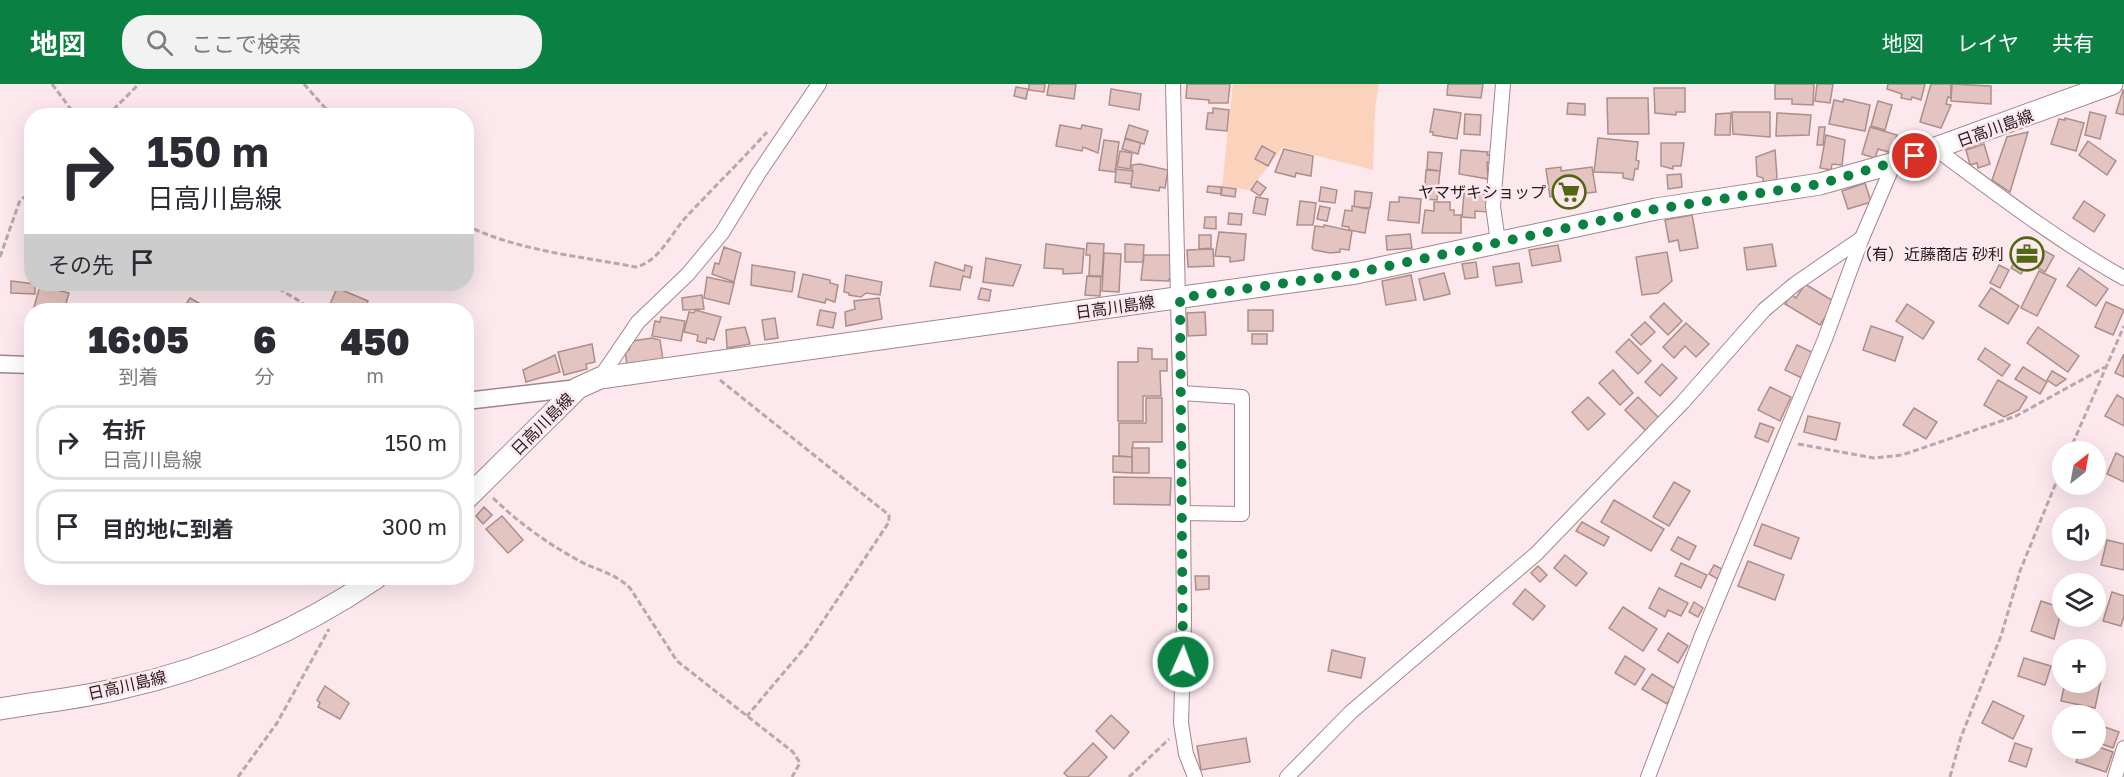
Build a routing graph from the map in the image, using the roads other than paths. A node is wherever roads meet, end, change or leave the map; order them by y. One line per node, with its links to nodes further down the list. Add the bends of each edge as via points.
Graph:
1 (819, 84): 13 (street, via 722,234 688,274 638,322)
2 (1173, 84): 10 (street)
3 (1503, 84): 8 (street, via 1494,206)
4 (2112, 84): 5 (main road, 日高川島線)
5 (1936, 149): 6 (main road, 日高川島線); 9 (street, via 2096,263)
6 (1894, 163): 7 (street); 8 (main road, 日高川島線, via 1820,184 1656,209)
7 (1862, 238): 23 (street, via 1764,310 1683,402 1536,554 1351,712); 24 (street)
8 (1498, 243): 10 (main road, 日高川島線, via 1356,273)
9 (2124, 278)
10 (1180, 298): 13 (main road, 日高川島線); 15 (street)
11 (0, 364): 12 (street)
12 (24, 365)
13 (600, 378): 14 (main road, 日高川島線)
14 (579, 388): 16 (street); 17 (main road, 日高川島線)
15 (1181, 393): 18 (street); 18 (street, via 1242,397 1242,514)
16 (474, 400)
17 (474, 492)
18 (1183, 513): 22 (street, via 1182,727)
19 (366, 585): 20 (main road, 日高川島線, via 282,633 202,665 122,688)
20 (0, 709)
21 (2124, 748): 25 (street)
22 (1195, 777)
23 (1287, 777)
24 (1648, 777)
25 (2115, 777)

